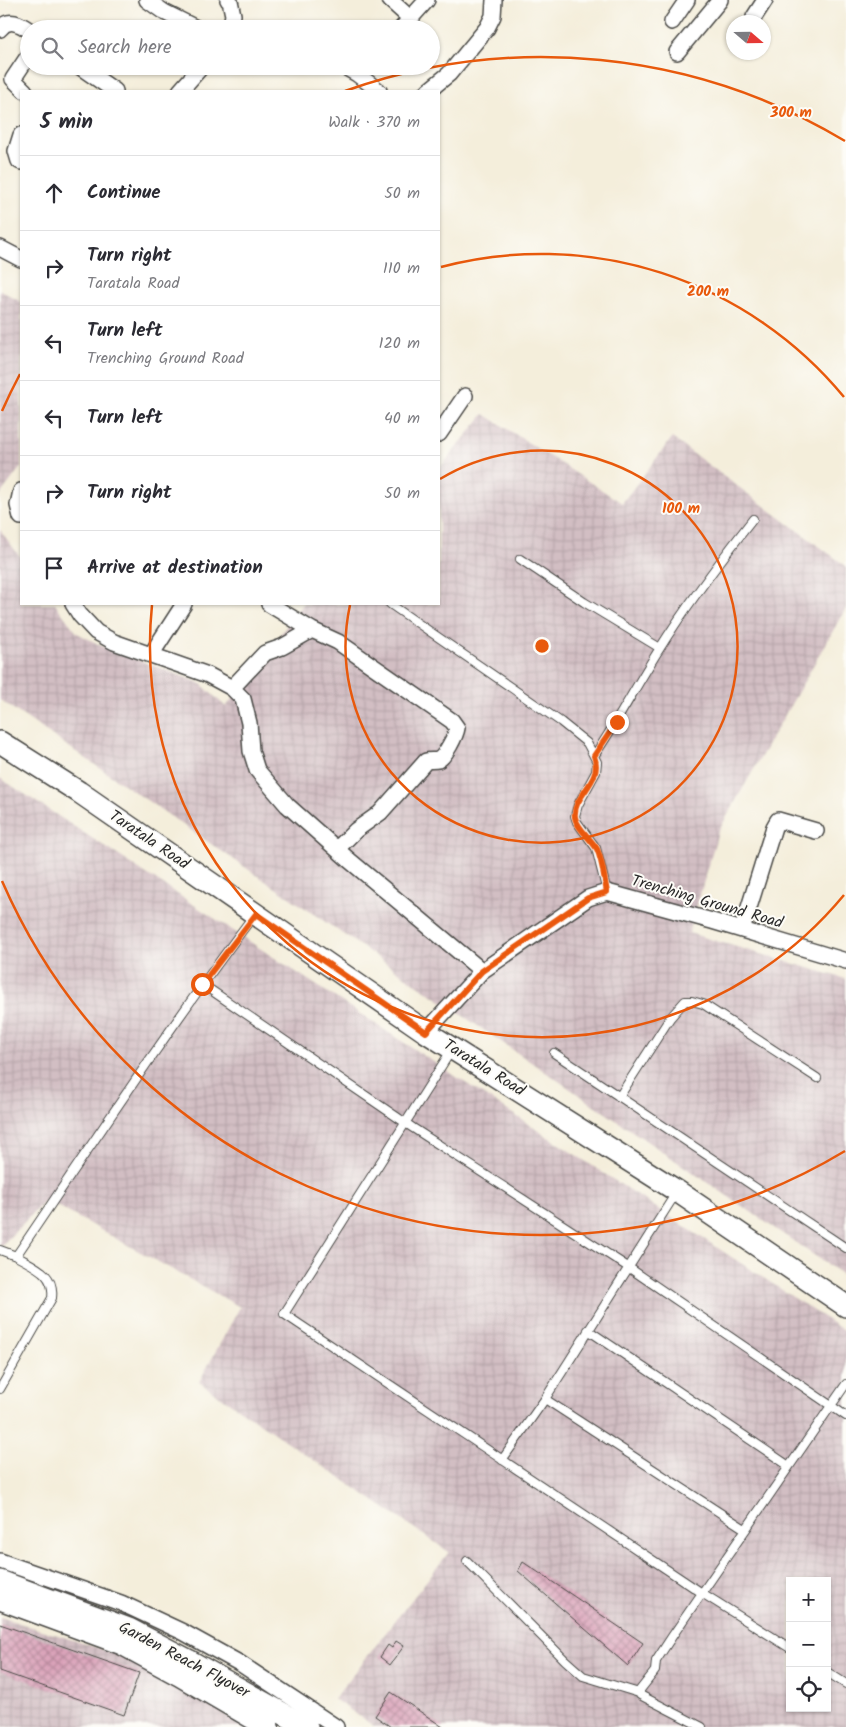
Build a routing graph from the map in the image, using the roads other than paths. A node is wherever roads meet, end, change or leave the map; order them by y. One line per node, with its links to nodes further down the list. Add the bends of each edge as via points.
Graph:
1 (147, 0): 10 (street)
2 (228, 0): 11 (street)
3 (390, 0): 12 (street)
4 (427, 0): 13 (street)
5 (494, 0): 26 (street, via 493,16 487,28 449,74)
6 (687, 0): 14 (street)
7 (720, 0): 17 (street)
8 (765, 0): 9 (street)
9 (755, 15)
10 (180, 20)
11 (232, 20)
12 (403, 20)
13 (410, 20)
14 (672, 22)
15 (20, 25): 16 (street, via 7,22)
16 (0, 29)
17 (677, 52)
18 (20, 68): 22 (street, via 13,79)
19 (92, 75): 23 (street)
20 (194, 75): 24 (street)
21 (365, 75): 25 (street)
22 (24, 90)
23 (114, 90)
24 (181, 90)
25 (377, 90)
26 (429, 90)
27 (20, 138): 28 (street, via 16,152)
28 (20, 162)
29 (0, 248): 30 (street)
30 (20, 258)
31 (465, 396): 32 (street)
32 (440, 433)
33 (20, 496): 34 (street)
34 (20, 513)
35 (753, 518): 42 (lane)
36 (520, 559): 42 (lane)
37 (74, 605): 43 (street, via 96,632)
38 (183, 605): 43 (street)
39 (271, 605): 41 (street)
40 (391, 605): 46 (lane, via 561,722 587,743)
41 (312, 630): 44 (street, via 265,653); 48 (street, via 350,650 452,721 457,728 443,756 426,761 380,812)
42 (660, 648): 46 (lane)
43 (152, 655): 44 (street, via 208,675)
44 (232, 688): 48 (street, via 242,699 257,770 287,805)
45 (0, 742): 50 (street, Taratala Road, via 79,792)
46 (594, 756): 49 (lane, via 596,772 575,816 596,848)
47 (816, 832): 51 (street, via 778,820)
48 (337, 849): 53 (street)
49 (607, 892): 51 (street, Trenching Ground Road); 53 (street, Trenching Ground Road, via 588,898)
50 (256, 914): 54 (lane); 55 (street, Taratala Road)
51 (742, 930): 52 (street, Trenching Ground Road)
52 (846, 961)
53 (482, 971): 55 (street, Trenching Ground Road)
54 (202, 984): 60 (lane); 64 (lane)
55 (426, 1032): 56 (street, Taratala Road)
56 (453, 1049): 60 (lane); 61 (street, Taratala Road)
57 (554, 1053): 59 (lane)
58 (817, 1078): 59 (lane, via 703,1004 685,1001 670,1018)
59 (619, 1097): 62 (lane)
60 (405, 1122): 65 (lane); 73 (lane, via 284,1314)
61 (677, 1191): 65 (lane); 66 (street, Taratala Road)
62 (846, 1248)
63 (0, 1250): 64 (lane)
64 (16, 1256): 69 (lane, via 48,1275 54,1287 52,1298)
65 (628, 1267): 67 (lane); 71 (lane)
66 (846, 1306)
67 (588, 1330): 70 (lane); 74 (lane)
68 (846, 1384): 71 (lane)
69 (0, 1389)
70 (545, 1399): 73 (lane); 75 (lane)
71 (831, 1406): 72 (lane); 74 (lane)
72 (846, 1416)
73 (502, 1460): 79 (lane)
74 (789, 1466): 75 (lane)
75 (746, 1529): 79 (lane)
76 (467, 1560): 84 (lane, via 583,1676)
77 (0, 1562): 87 (street, via 122,1603 183,1632 241,1664)
78 (0, 1581): 85 (street, Garden Reach Flyover, via 129,1629)
79 (702, 1593): 81 (lane); 84 (lane, via 656,1661 655,1671)
80 (0, 1599): 85 (street, Garden Reach Flyover, via 122,1644)
81 (786, 1646)
82 (831, 1675): 83 (lane)
83 (846, 1684)
84 (639, 1693): 88 (lane)
85 (262, 1716): 86 (street, Garden Reach Flyover)
86 (307, 1727)
87 (336, 1727)
88 (702, 1727)

